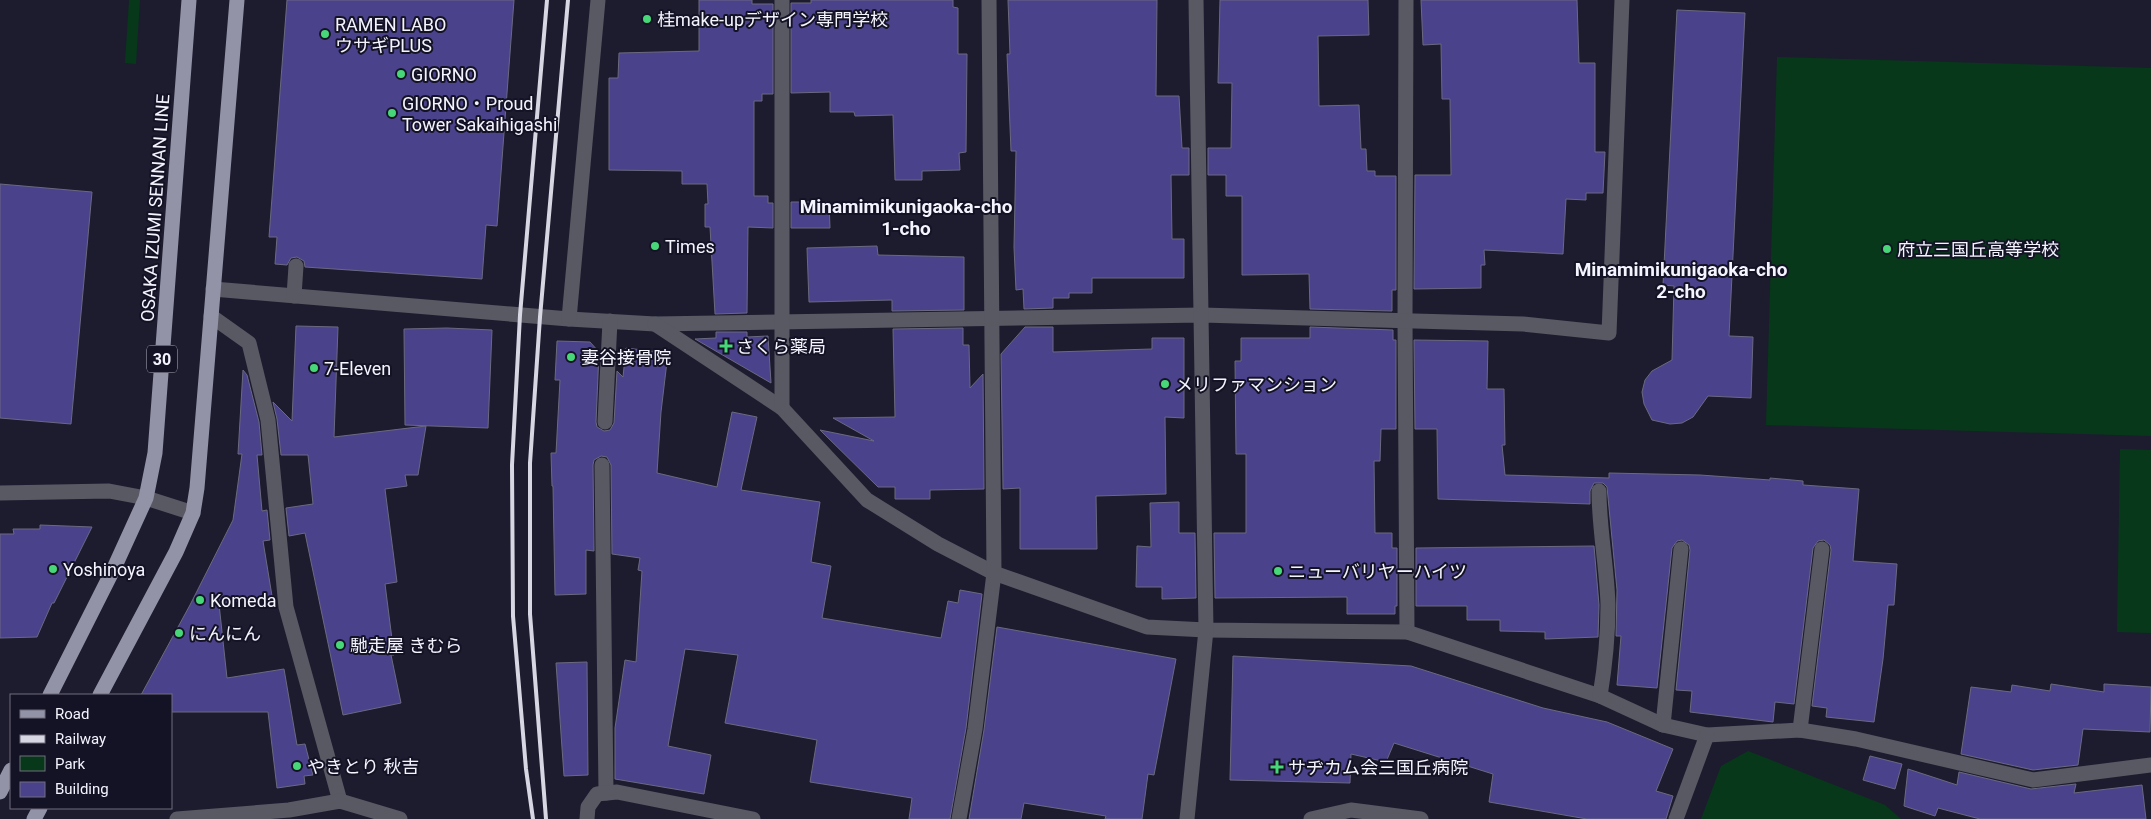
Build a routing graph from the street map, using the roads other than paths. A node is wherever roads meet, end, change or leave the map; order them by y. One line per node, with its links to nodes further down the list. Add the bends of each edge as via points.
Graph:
1 (190, 0): 25 (main road, OSAKA IZUMI SENNAN LINE / 30, via 155,453)
2 (237, 0): 10 (main road)
3 (598, 0): 15 (street)
4 (782, 0): 16 (street)
5 (989, 0): 14 (street)
6 (1196, 0): 12 (street)
7 (1406, 0): 18 (street)
8 (1622, 0): 18 (street, via 1609,333 1523,324)
9 (296, 266): 11 (street)
10 (213, 288): 11 (street); 13 (main road)
11 (294, 296): 15 (street)
12 (1202, 315): 14 (street); 18 (street); 30 (street)
13 (211, 316): 26 (main road); 42 (street, via 249,343 268,420 286,606)
14 (990, 318): 16 (street); 29 (street)
15 (569, 319): 17 (street)
16 (783, 320): 19 (street); 20 (street)
17 (610, 321): 19 (street); 21 (street)
18 (1405, 321): 31 (street)
19 (656, 324): 20 (street)
20 (782, 408): 29 (street, via 867,500 938,544)
21 (605, 422)
22 (602, 465): 41 (street)
23 (1599, 491): 34 (street, via 1608,604)
24 (0, 493): 25 (street, via 108,492)
25 (146, 498): 26 (street); 32 (main road, OSAKA IZUMI SENNAN LINE / 30)
26 (193, 513): 33 (main road, via 176,552)
27 (1681, 549): 35 (street)
28 (1822, 549): 36 (street)
29 (994, 573): 30 (street, via 1148,627); 50 (street, via 975,729)
30 (1206, 630): 31 (street); 51 (street)
31 (1407, 632): 34 (street)
32 (51, 694)
33 (101, 694)
34 (1600, 696): 35 (street)
35 (1663, 724): 37 (street)
36 (1800, 730): 37 (street); 38 (street, via 1856,738 2033,780)
37 (1707, 735): 54 (street)
38 (2151, 766)
39 (10, 772): 40 (main road)
40 (0, 792)
41 (606, 793): 48 (street, via 597,794 588,807); 49 (street, via 617,792)
42 (340, 801): 43 (street); 44 (street)
43 (289, 814): 46 (street)
44 (383, 816): 47 (street)
45 (1328, 817): 52 (street); 53 (street, via 1352,810)
46 (177, 819)
47 (400, 819)
48 (587, 819)
49 (753, 819)
50 (959, 819)
51 (1188, 819)
52 (1311, 819)
53 (1421, 819)
54 (1676, 819)

